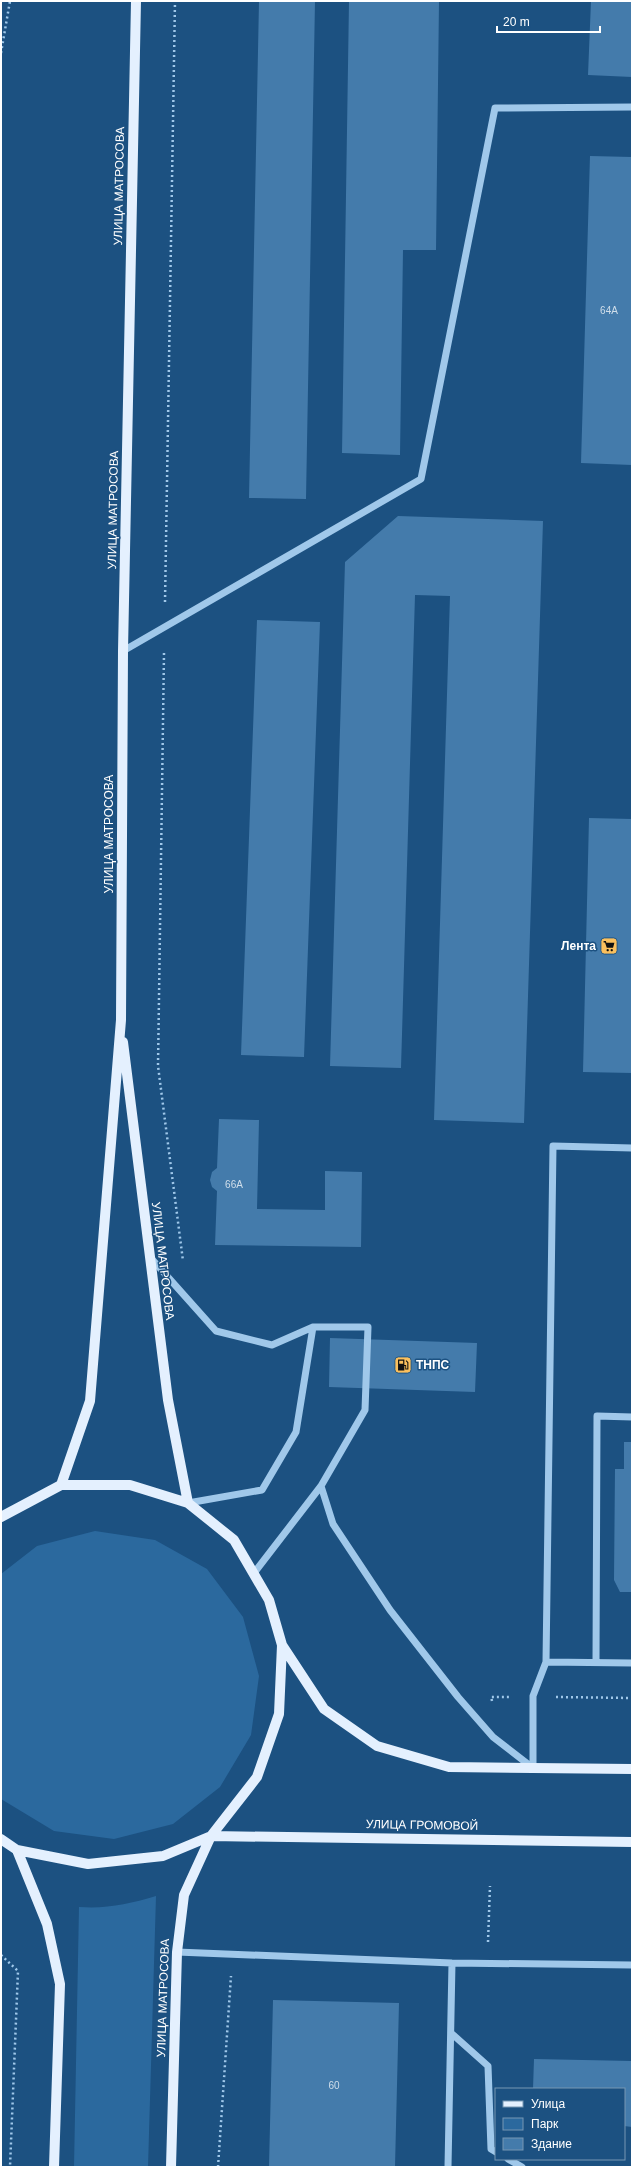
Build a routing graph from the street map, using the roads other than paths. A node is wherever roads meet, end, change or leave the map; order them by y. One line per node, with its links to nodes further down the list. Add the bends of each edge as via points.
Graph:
1 (136, 1): 3 (main road, УЛИЦА МАТРОСОВА)
2 (632, 106): 3 (lane, via 494,108 421,479)
3 (123, 651): 4 (main road, УЛИЦА МАТРОСОВА)
4 (121, 1020): 6 (main road, УЛИЦА МАТРОСОВА); 9 (main road, УЛИЦА МАТРОСОВА, via 90,1401)
5 (632, 1148): 15 (lane, via 552,1146)
6 (149, 1255): 7 (lane, via 216,1331 272,1345); 11 (main road, УЛИЦА МАТРОСОВА, via 168,1400)
7 (313, 1327): 10 (lane, via 368,1327 365,1410); 11 (lane, via 296,1432 262,1490)
8 (632, 1417): 16 (lane, via 597,1416)
9 (61, 1485): 11 (main road, via 130,1485); 12 (main road)
10 (321, 1486): 13 (lane); 18 (lane, via 333,1524 390,1610 493,1737)
11 (188, 1503): 13 (main road, via 234,1540)
12 (1, 1517)
13 (254, 1573): 14 (main road, via 269,1600)
14 (282, 1645): 18 (main road, via 324,1709 377,1746 448,1767); 20 (main road, УЛИЦА МАТРОСОВА, via 279,1714 257,1777)
15 (546, 1662): 16 (lane); 18 (lane, via 533,1696)
16 (596, 1662): 17 (lane)
17 (632, 1663)
18 (533, 1768): 19 (main road)
19 (632, 1769)
20 (211, 1836): 22 (main road, УЛИЦА ГРОМОВОЙ); 23 (main road, via 163,1856 88,1864); 24 (main road, УЛИЦА МАТРОСОВА, via 184,1895)
21 (1, 1839): 23 (main road)
22 (632, 1842)
23 (17, 1850): 30 (main road, via 47,1924 60,1984)
24 (177, 1952): 25 (lane); 31 (main road, УЛИЦА МАТРОСОВА)
25 (452, 1962): 26 (lane); 27 (lane)
26 (632, 1965)
27 (451, 2033): 28 (lane, via 488,2066 492,2149); 32 (lane)
28 (495, 2151)
29 (512, 2163): 33 (lane)
30 (54, 2167)
31 (171, 2167)
32 (448, 2167)
33 (522, 2167)

